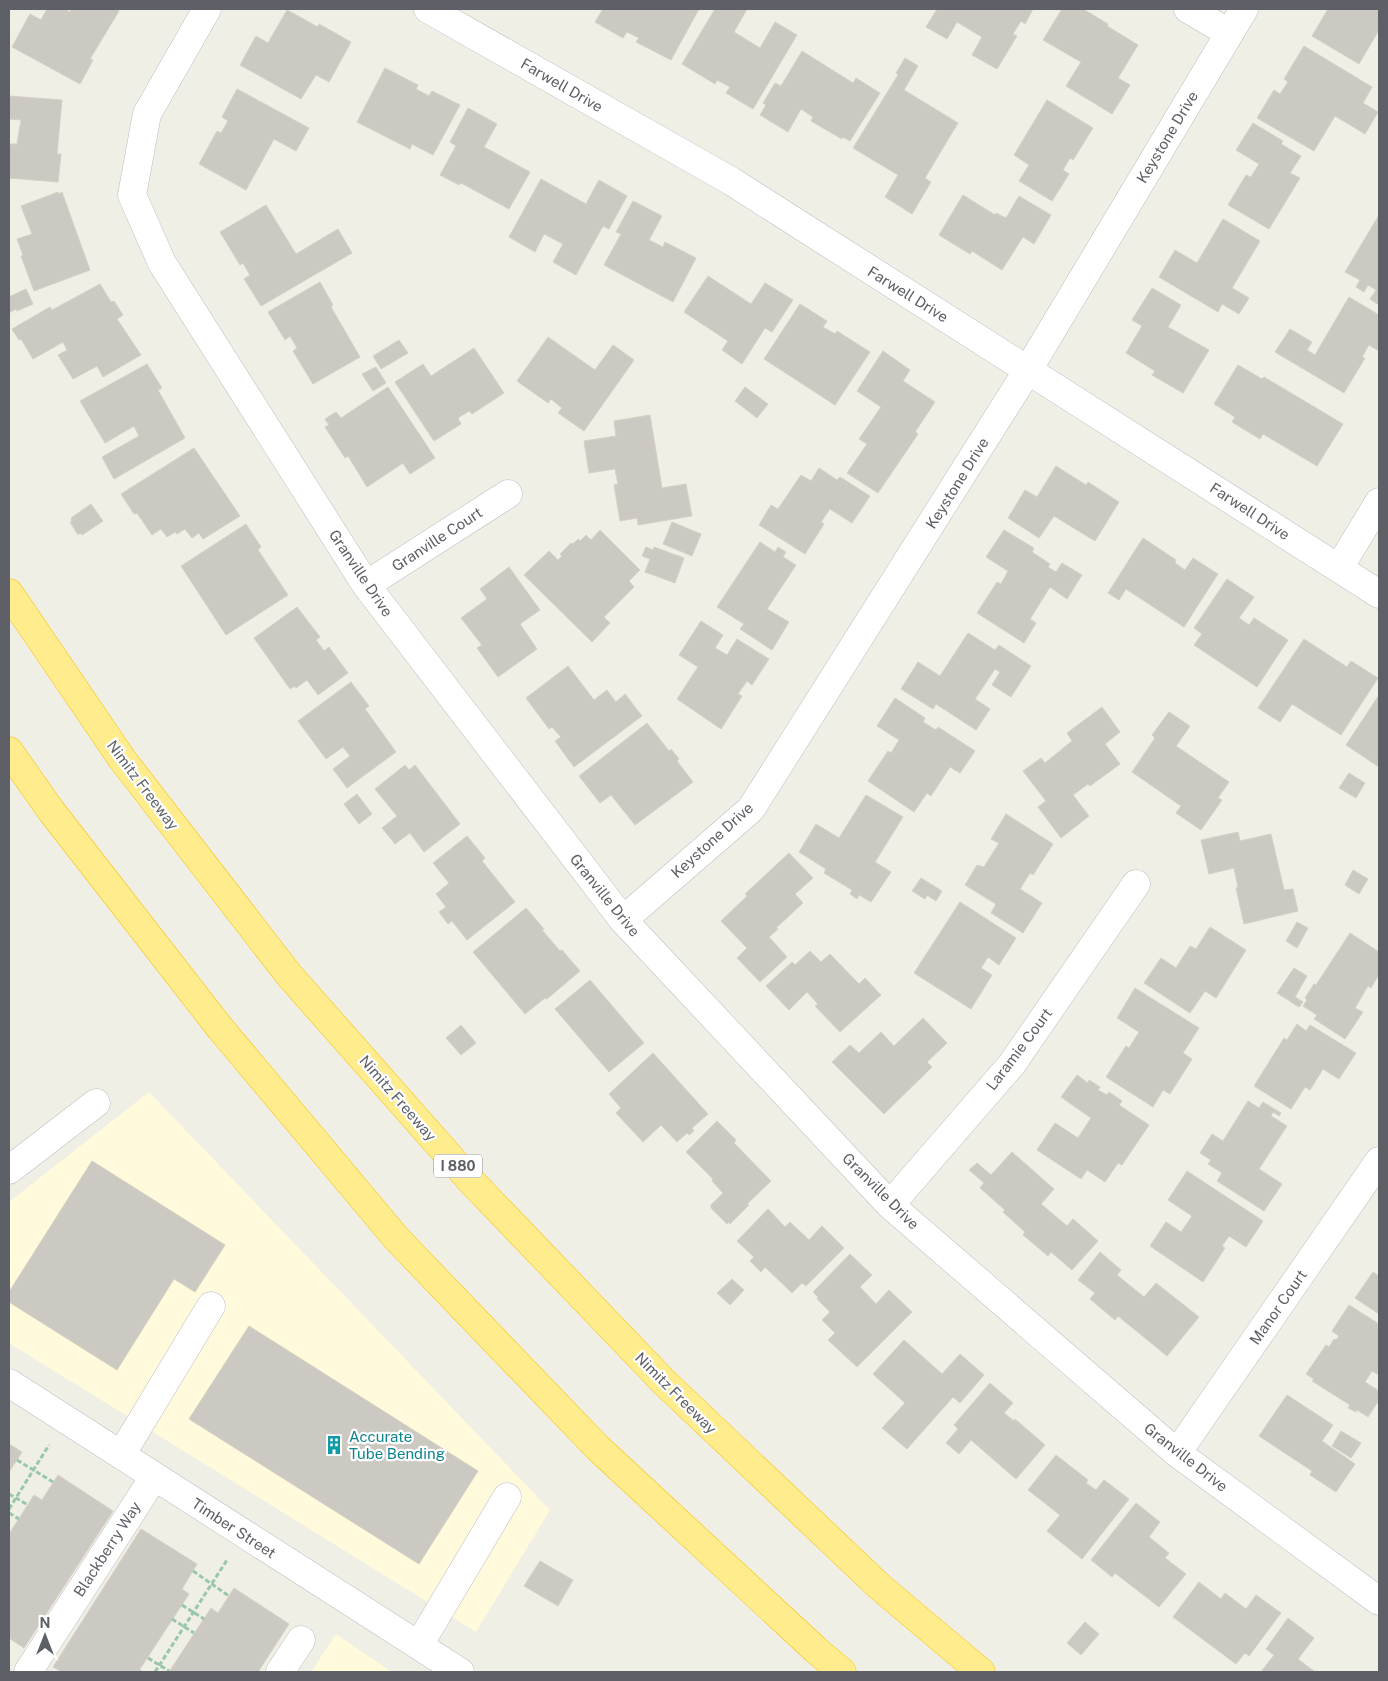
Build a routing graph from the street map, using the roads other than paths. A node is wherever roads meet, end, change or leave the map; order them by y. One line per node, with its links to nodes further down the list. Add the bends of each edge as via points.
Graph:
1 (207, 9): 10 (street, Granville Drive, via 147,114 132,195 162,263)
2 (428, 9): 6 (street, Farwell Drive, via 731,181)
3 (1188, 9): 5 (street)
4 (1244, 9): 5 (street, Keystone Drive)
5 (1229, 33): 6 (street, Keystone Drive)
6 (1028, 370): 9 (street, Farwell Drive); 15 (street, Keystone Drive, via 751,808)
7 (508, 494): 10 (street, Granville Court)
8 (1379, 502): 9 (street)
9 (1339, 568): 12 (street, Farwell Drive)
10 (366, 585): 15 (street, Granville Drive)
11 (9, 594): 33 (highway, Nimitz Freeway / I 880, via 122,759 283,967 471,1181 671,1389 880,1587)
12 (1379, 594)
13 (9, 751): 32 (highway, via 52,812 220,1028 397,1239 598,1448)
14 (1136, 884): 19 (street, Laramie Court, via 1012,1064)
15 (623, 920): 19 (street, Granville Drive)
16 (96, 1103): 18 (street)
17 (1379, 1160): 22 (street, Manor Court)
18 (9, 1170)
19 (890, 1204): 22 (street, Granville Drive)
20 (211, 1306): 23 (street)
21 (9, 1383): 23 (street, Timber Street)
22 (1178, 1453): 26 (street, Granville Drive)
23 (121, 1455): 24 (street, Timber Street)
24 (154, 1477): 28 (street, Timber Street); 29 (street, Blackberry Way)
25 (508, 1497): 28 (street)
26 (1379, 1601)
27 (301, 1640): 30 (street)
28 (419, 1646): 31 (street, Timber Street)
29 (28, 1672)
30 (280, 1672)
31 (460, 1672)
32 (842, 1672)
33 (981, 1672)

